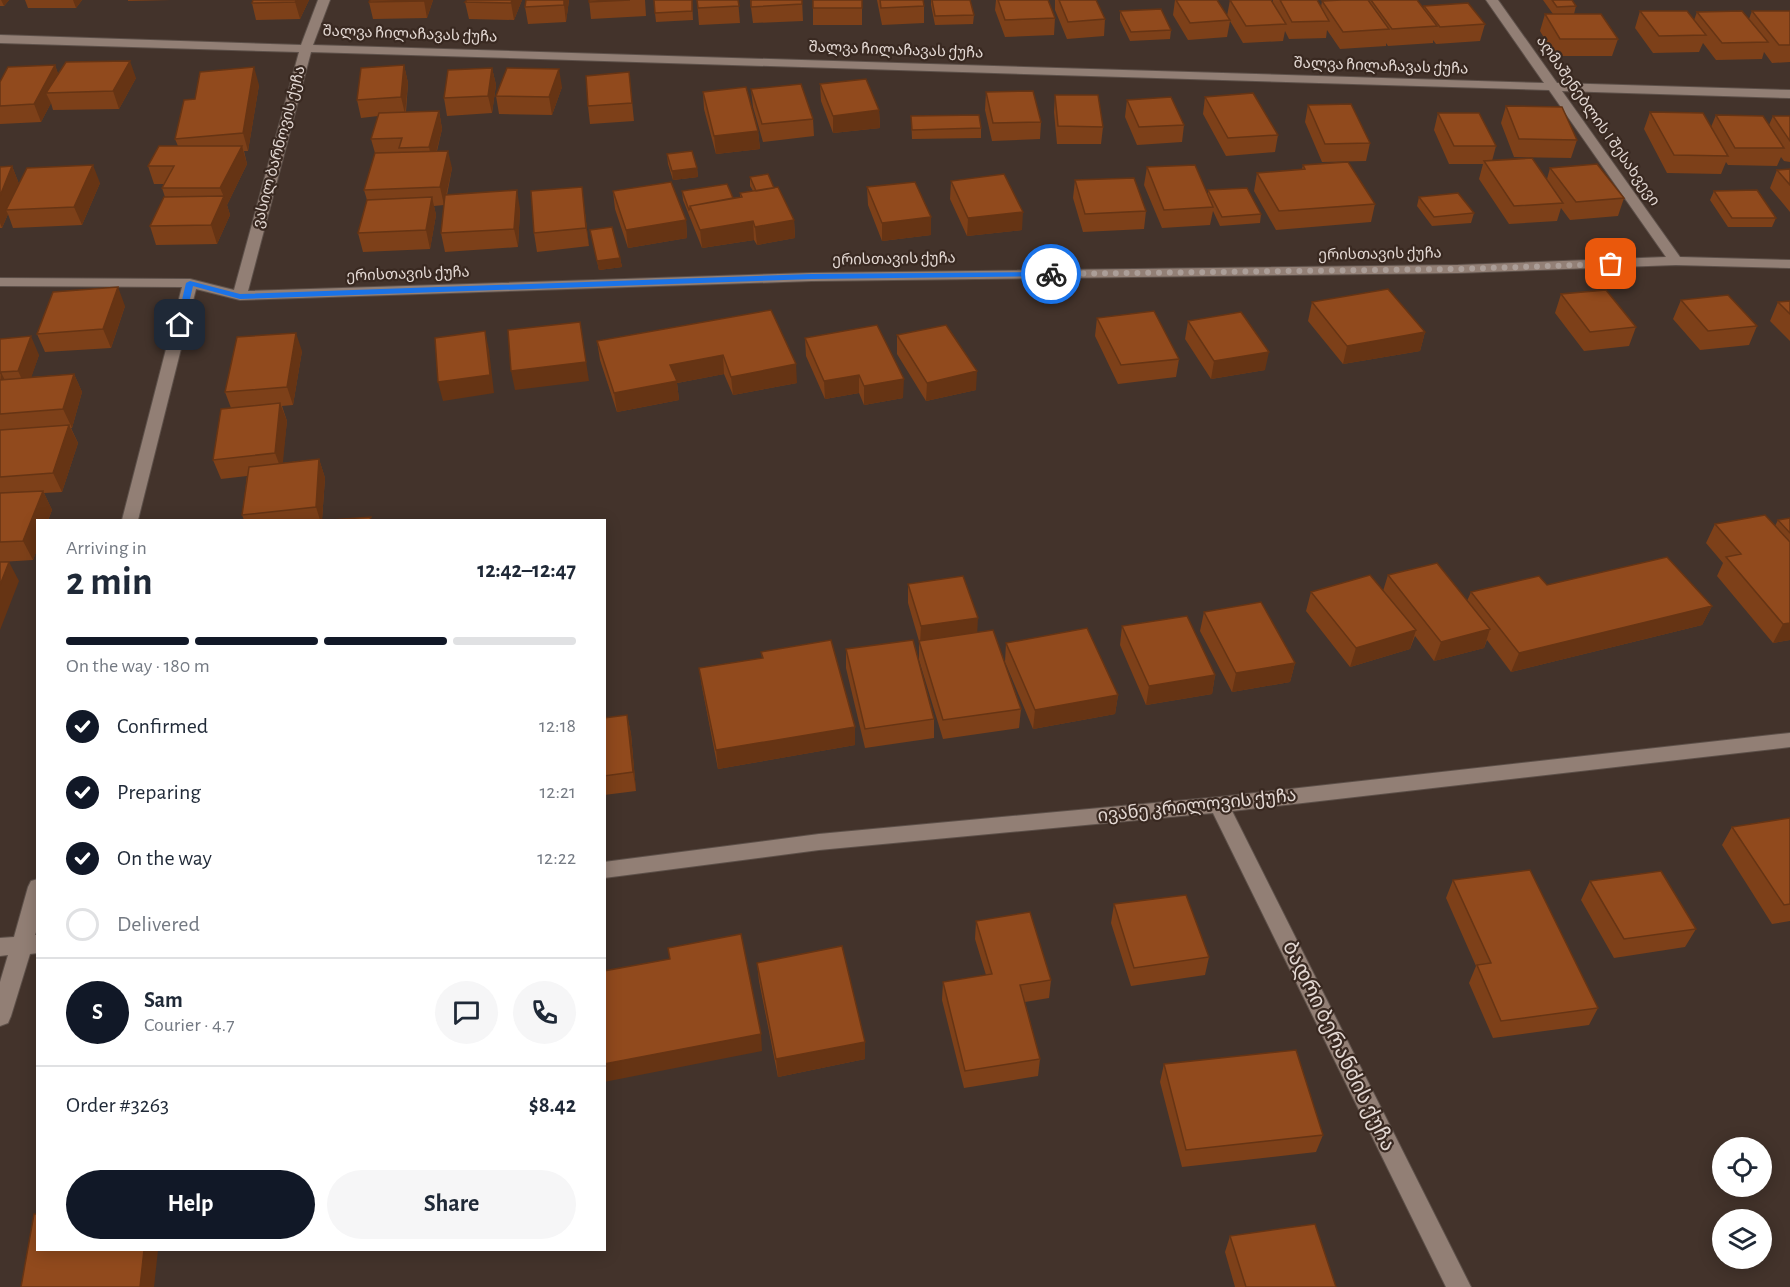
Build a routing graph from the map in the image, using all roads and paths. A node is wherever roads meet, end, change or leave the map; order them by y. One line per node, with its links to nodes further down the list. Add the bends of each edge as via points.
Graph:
1 (324, 0): 4 (street, ვასილ ბარნოვის ქუჩა)
2 (1492, 0): 5 (street, აღმაშენებლის I შესახვევი)
3 (0, 39): 4 (street, შალვა ჩილაჩავას ქუჩა)
4 (306, 47): 5 (street, შალვა ჩილაჩავას ქუჩა); 11 (street, ვასილ ბარნოვის ქუჩა)
5 (1556, 88): 6 (street, შალვა ჩილაჩავას ქუჩა); 7 (street, აღმაშენებლის I შესახვევი)
6 (1790, 94)
7 (1676, 261): 8 (street, ერისთავის ქუჩა); 11 (street, ერისთავის ქუჩა, via 1458,269 812,277)
8 (1790, 264)
9 (0, 282): 10 (street, ერისთავის ქუჩა)
10 (190, 283): 11 (street, ერისთავის ქუჩა); 12 (street)
11 (240, 296)
12 (130, 519)
13 (1790, 740): 14 (street, ივანე კრილოვის ქუჩა)
14 (1219, 805): 15 (street, ივანე კრილოვის ქუჩა, via 819,842); 20 (street, ბადრი ბერანძის ქუჩა)
15 (606, 870)
16 (36, 902): 17 (street)
17 (30, 945): 18 (street); 19 (street)
18 (0, 947)
19 (0, 1016)
20 (1459, 1287)

